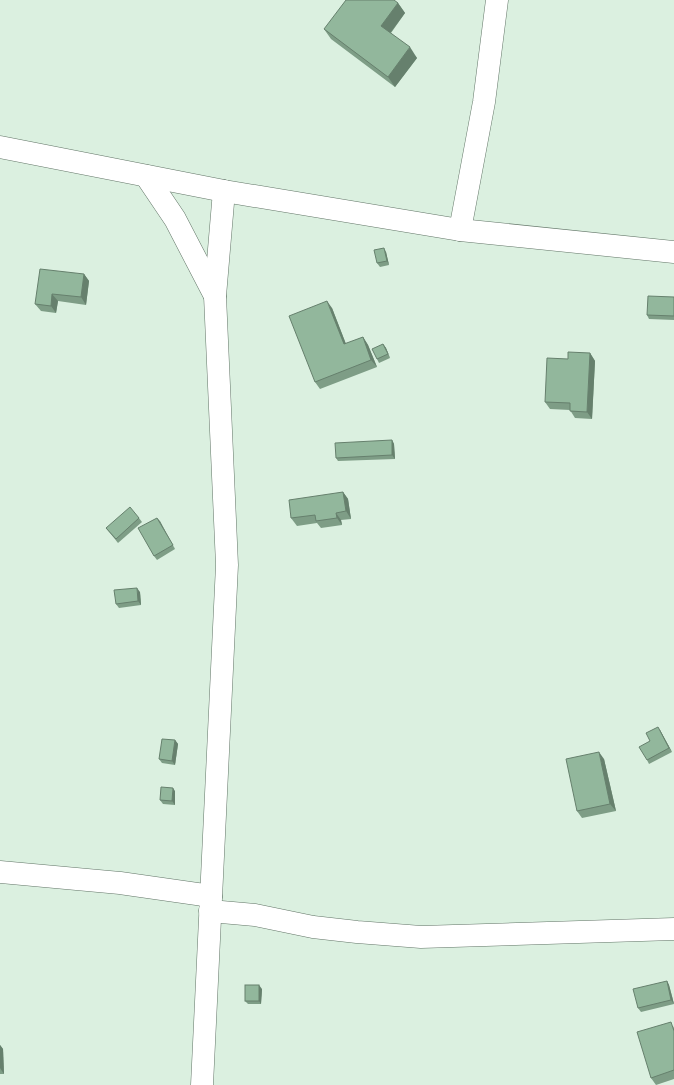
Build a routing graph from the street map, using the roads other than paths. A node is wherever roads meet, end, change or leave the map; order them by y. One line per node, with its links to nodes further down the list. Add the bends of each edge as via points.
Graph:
1 (497, 0): 5 (street, via 484,102)
2 (0, 146): 3 (street)
3 (146, 176): 4 (street); 7 (street, via 175,219)
4 (224, 191): 5 (street); 7 (street)
5 (460, 230): 6 (street)
6 (674, 252)
7 (215, 296): 9 (street, via 227,566)
8 (0, 872): 9 (street, via 120,883)
9 (211, 904): 10 (street, via 335,930 421,937); 11 (street)
10 (674, 929)
11 (202, 1085)

